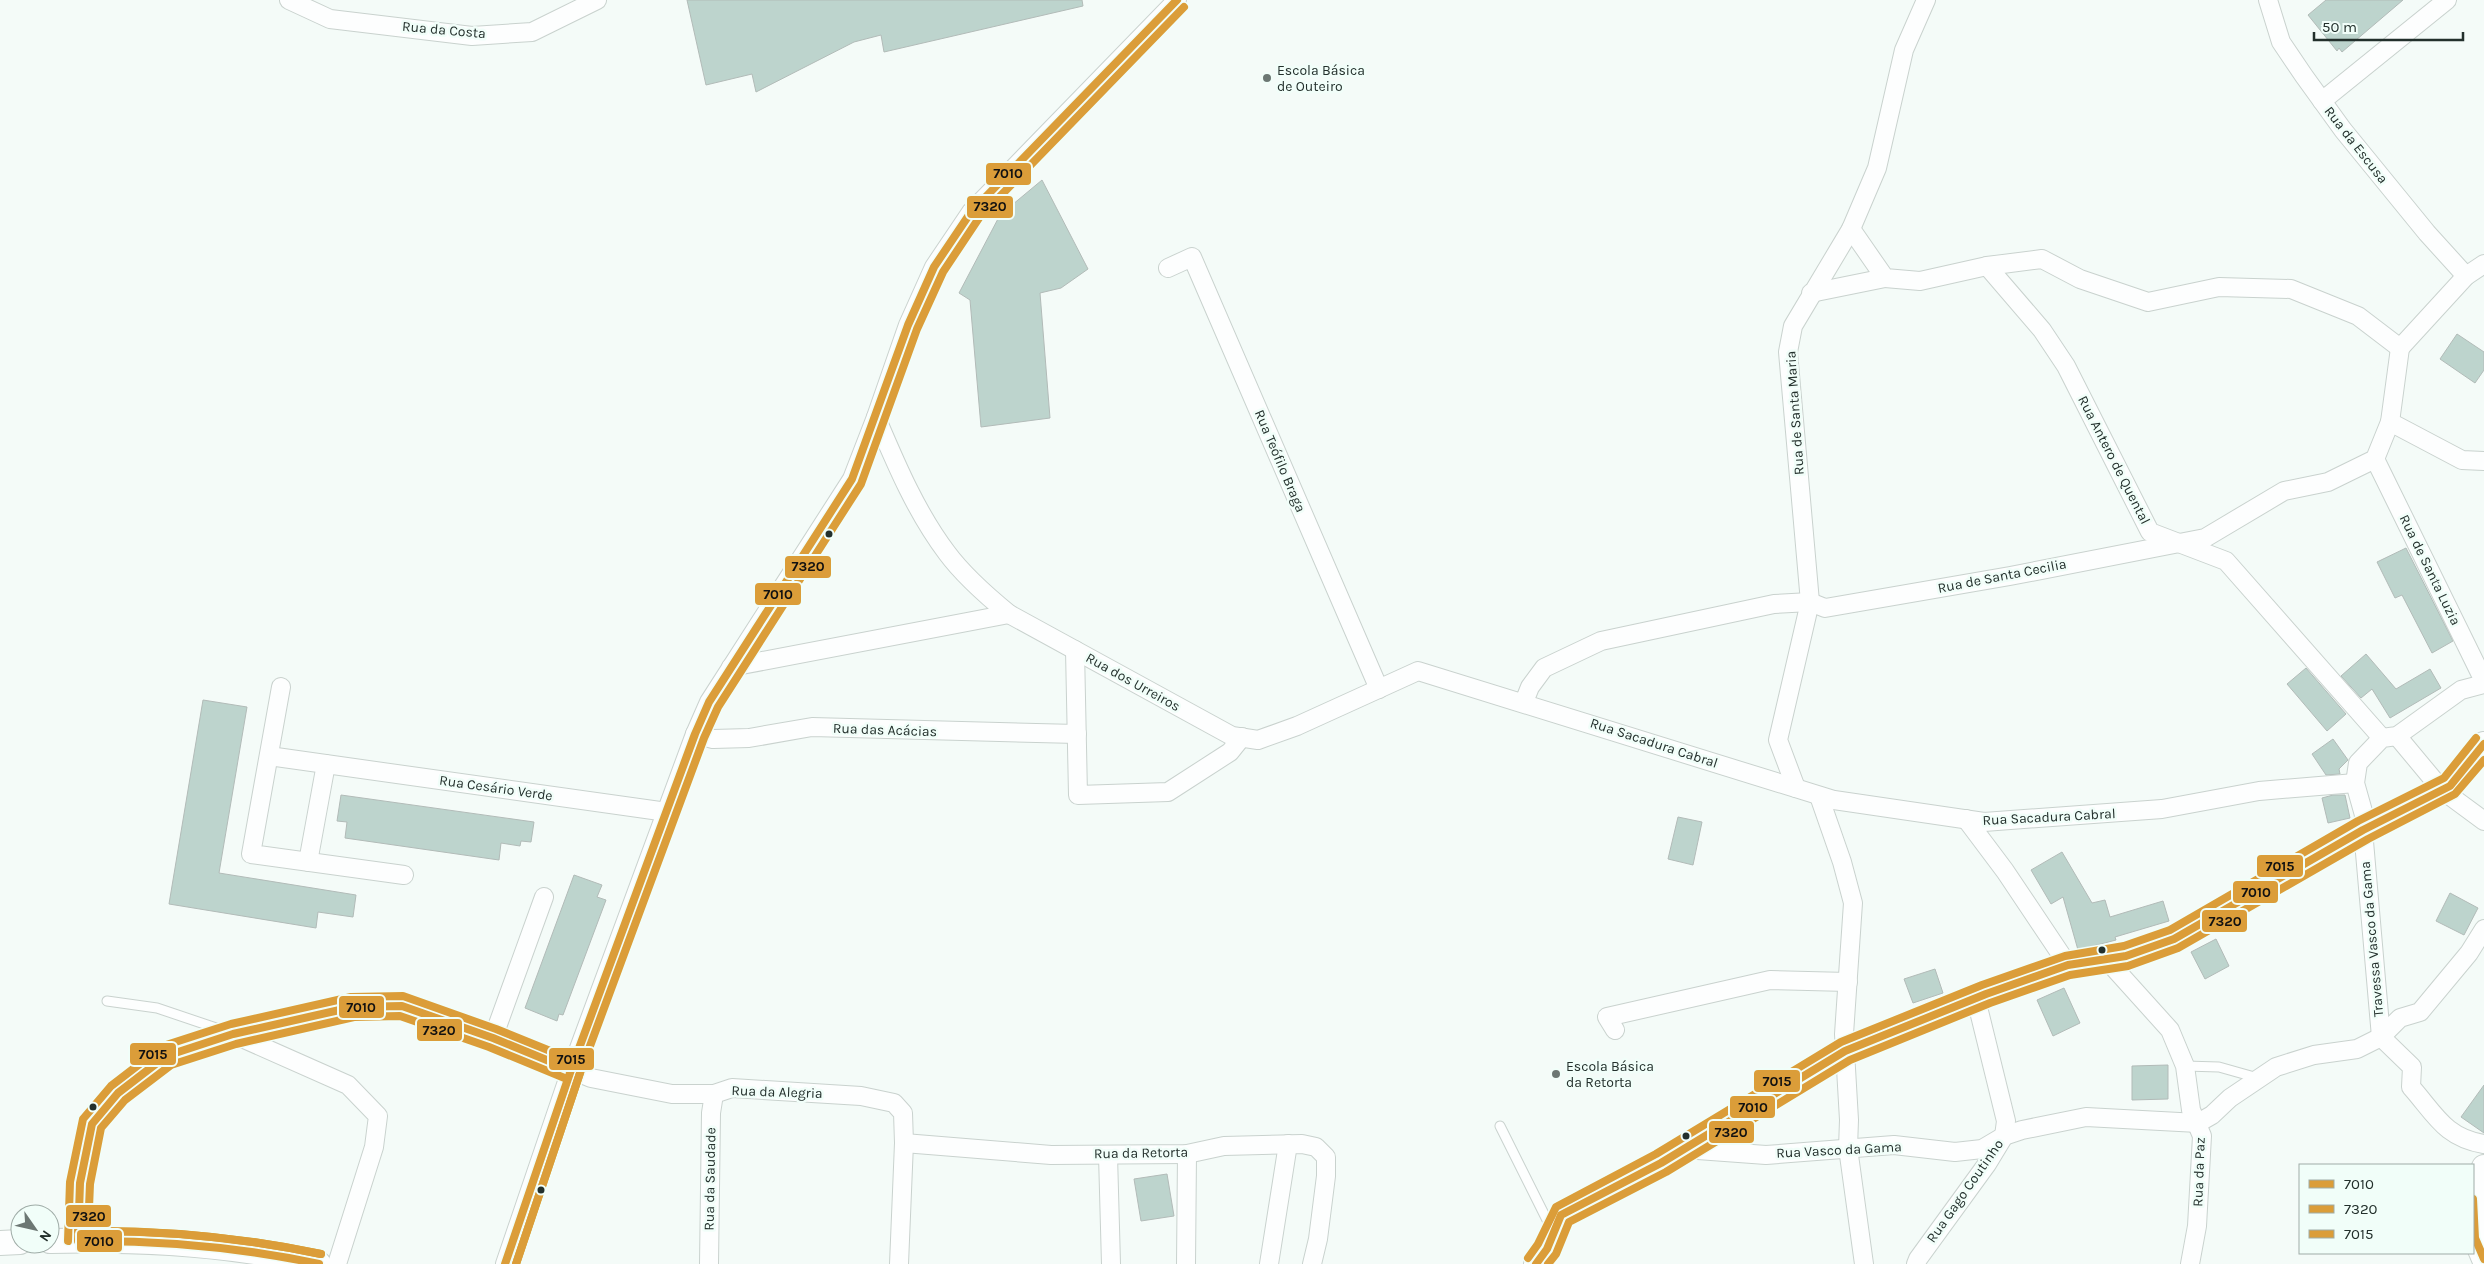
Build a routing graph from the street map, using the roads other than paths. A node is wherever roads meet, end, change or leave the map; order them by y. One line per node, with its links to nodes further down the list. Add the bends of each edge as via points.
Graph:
1 (289, 0): 2 (street, Rua da Costa, via 330,18 472,36 532,32)
2 (597, 0)
3 (1177, 0): 16 (street, via 971,212 934,267 908,325)
4 (1926, 0): 8 (street, Rua de Santa Maria, via 1904,50 1877,168)
5 (2268, 0): 7 (street, Rua da Escusa, via 2281,42)
6 (2447, 0): 7 (street)
7 (2322, 101): 12 (street, Rua da Escusa, via 2427,233)
8 (1851, 229): 13 (street); 14 (street, Rua de Santa Maria)
9 (2484, 264): 12 (street)
10 (1987, 266): 13 (street, via 1920,280); 15 (street, via 2042,259 2080,279 2148,302 2219,287 2291,289 2358,316); 20 (street, Rua Antero de Quental, via 2042,330 2066,366 2150,532)
11 (1168, 268): 27 (street, Rua Teófilo Braga, via 1192,257)
12 (2466, 276): 15 (street)
13 (1885, 278): 14 (street)
14 (1811, 293): 21 (street, Rua de Santa Maria, via 1793,326 1788,352)
15 (2400, 348): 17 (street)
16 (876, 417): 22 (street, Rua dos Urreiros, via 902,480 947,553 983,593); 24 (street, via 852,479)
17 (2390, 422): 18 (street); 19 (street, via 2462,460)
18 (2375, 459): 20 (street, Rua de Santa Cecilia, via 2328,482 2284,491 2205,538); 25 (street, Rua de Santa Luzia)
19 (2484, 461)
20 (2178, 542): 21 (street, Rua de Santa Cecilia, via 1825,608); 32 (street, Rua Antero de Quental, via 2226,561)
21 (1810, 602): 28 (street, Rua de Santa Cecilia, via 1774,604 1601,641 1544,668); 37 (street, Rua de Santa Maria, via 1778,740)
22 (1009, 614): 23 (street, Rua dos Urreiros); 24 (street)
23 (1075, 650): 30 (street); 31 (street, Rua dos Urreiros, via 1232,736)
24 (731, 668): 29 (street, via 709,702)
25 (2484, 682): 32 (street, via 2462,690)
26 (281, 687): 34 (street)
27 (1379, 689): 28 (street, Rua dos Urreiros, via 1418,671); 31 (street, Rua dos Urreiros, via 1258,740)
28 (1524, 702): 37 (street, Rua Sacadura Cabral)
29 (695, 734): 30 (street, Rua das Acácias, via 714,739 749,738 812,727); 40 (street)
30 (1077, 734): 31 (street, via 1078,795 1168,792 1230,752)
31 (1242, 737)
32 (2390, 737): 36 (street, via 2358,762); 38 (street, Rua Antero de Quental)
33 (2484, 744): 38 (street, via 2450,786)
34 (269, 756): 35 (street, Rua Cesário Verde); 44 (street, via 251,854)
35 (326, 764): 40 (street, Rua Cesário Verde); 44 (street)
36 (2355, 783): 41 (street, Rua Sacadura Cabral, via 2259,791 2162,809 1984,822); 43 (street, Travessa Vasco da Gama, via 2364,815)
37 (1796, 788): 39 (street, Rua Sacadura Cabral)
38 (2442, 790): 42 (street, Rua Antero de Quental); 43 (street)
39 (1819, 796): 41 (street, Rua Sacadura Cabral); 50 (street, via 1853,903)
40 (667, 812): 59 (street)
41 (1966, 820): 49 (street, via 2006,871)
42 (2484, 821)
43 (2363, 830): 48 (street, via 2174,939 2126,956); 55 (street, Travessa Vasco da Gama)
44 (308, 862): 45 (street)
45 (404, 875)
46 (544, 897): 56 (street)
47 (2484, 929): 55 (street, via 2469,953 2420,1012 2400,1018)
48 (2106, 959): 49 (street); 58 (street, Rua da Paz, via 2170,1030)
49 (2068, 965): 51 (street)
50 (1848, 982): 53 (street, via 1770,980 1607,1017); 57 (street)
51 (1976, 999): 57 (street); 64 (street, Rua Gago Coutinho, via 2006,1121)
52 (107, 1000): 54 (lane, via 157,1008)
53 (1614, 1030)
54 (233, 1034): 56 (street, Rua da Alegria, via 353,1008 402,1006); 75 (street, Rua da Alegria, via 166,1056 118,1093 92,1124 80,1184); 80 (street, via 348,1085 378,1116 374,1146)
55 (2381, 1037): 60 (street, via 2357,1049 2314,1055 2276,1067); 67 (street, via 2412,1067 2412,1086 2451,1134)
56 (493, 1038): 59 (street, Rua da Alegria)
57 (1845, 1051): 68 (street); 69 (street)
58 (2186, 1066): 60 (lane, via 2220,1067); 62 (street, Rua da Paz, via 2191,1110)
59 (571, 1070): 61 (street, Rua da Alegria, via 624,1086 672,1094); 81 (street)
60 (2258, 1078): 62 (street, via 2212,1115)
61 (714, 1094): 65 (street, Rua da Alegria, via 732,1088 861,1096 894,1103 903,1113); 82 (street, Rua da Saudade)
62 (2198, 1122): 64 (street, Rua Vasco da Gama, via 2086,1117); 90 (street, Rua da Paz, via 2202,1136 2197,1226)
63 (1500, 1126): 77 (lane, via 1548,1222)
64 (2004, 1136): 68 (street, Rua Vasco da Gama, via 1982,1150 1954,1152 1894,1145); 89 (street, Rua Gago Coutinho)
65 (904, 1143): 70 (street, Rua da Retorta, via 1051,1155); 83 (street, Rua da Alegria)
66 (1288, 1144): 71 (street, Rua da Retorta, via 1224,1146); 86 (street); 87 (street, Rua da Retorta, via 1316,1147 1326,1157 1319,1230)
67 (2484, 1144)
68 (1848, 1148): 69 (street, Rua Vasco da Gama, via 1766,1155); 88 (street)
69 (1684, 1149): 77 (street, via 1562,1215)
70 (1108, 1154): 71 (street, Rua da Retorta); 84 (street)
71 (1187, 1154): 85 (street)
72 (2484, 1167): 73 (street)
73 (2474, 1193)
74 (2474, 1219): 78 (street, via 2475,1238)
75 (78, 1240): 76 (street); 79 (street, via 247,1251)
76 (60, 1241)
77 (1547, 1252)
78 (2484, 1259)
79 (319, 1264)
80 (338, 1264)
81 (504, 1264)
82 (708, 1264)
83 (899, 1264)
84 (1110, 1264)
85 (1186, 1264)
86 (1268, 1264)
87 (1312, 1264)
88 (1864, 1264)
89 (1916, 1264)
90 (2190, 1264)

